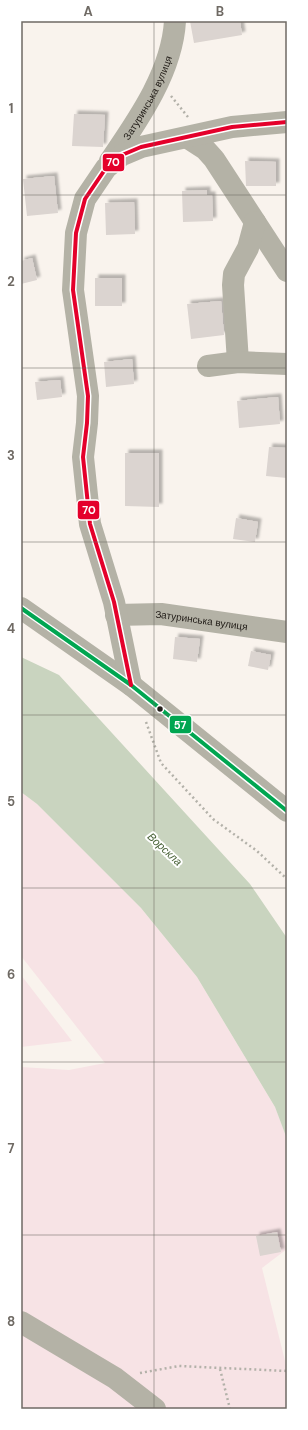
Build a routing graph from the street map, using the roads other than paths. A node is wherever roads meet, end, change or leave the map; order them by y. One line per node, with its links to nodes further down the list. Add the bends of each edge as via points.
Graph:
1 (175, 21): 4 (street, Затуринська вулиця, via 169,56 156,86)
2 (287, 122): 3 (street, Затуринська вулиця)
3 (189, 128): 4 (street, Затуринська вулиця, via 122,155); 5 (street, via 214,159)
4 (106, 168): 11 (street, Затуринська вулиця, via 85,199 77,226 73,290 88,396 83,457 90,524)
5 (255, 222): 6 (street); 7 (street, via 248,248 234,274)
6 (287, 271)
7 (238, 362): 8 (street); 9 (street)
8 (287, 364)
9 (208, 366)
10 (21, 608): 13 (street)
11 (116, 615): 12 (street, Затуринська вулиця, via 161,614); 13 (street, Затуринська вулиця)
12 (287, 632)
13 (138, 691): 14 (street)
14 (287, 811)
15 (21, 1322): 16 (street, via 115,1378)
16 (155, 1409)

